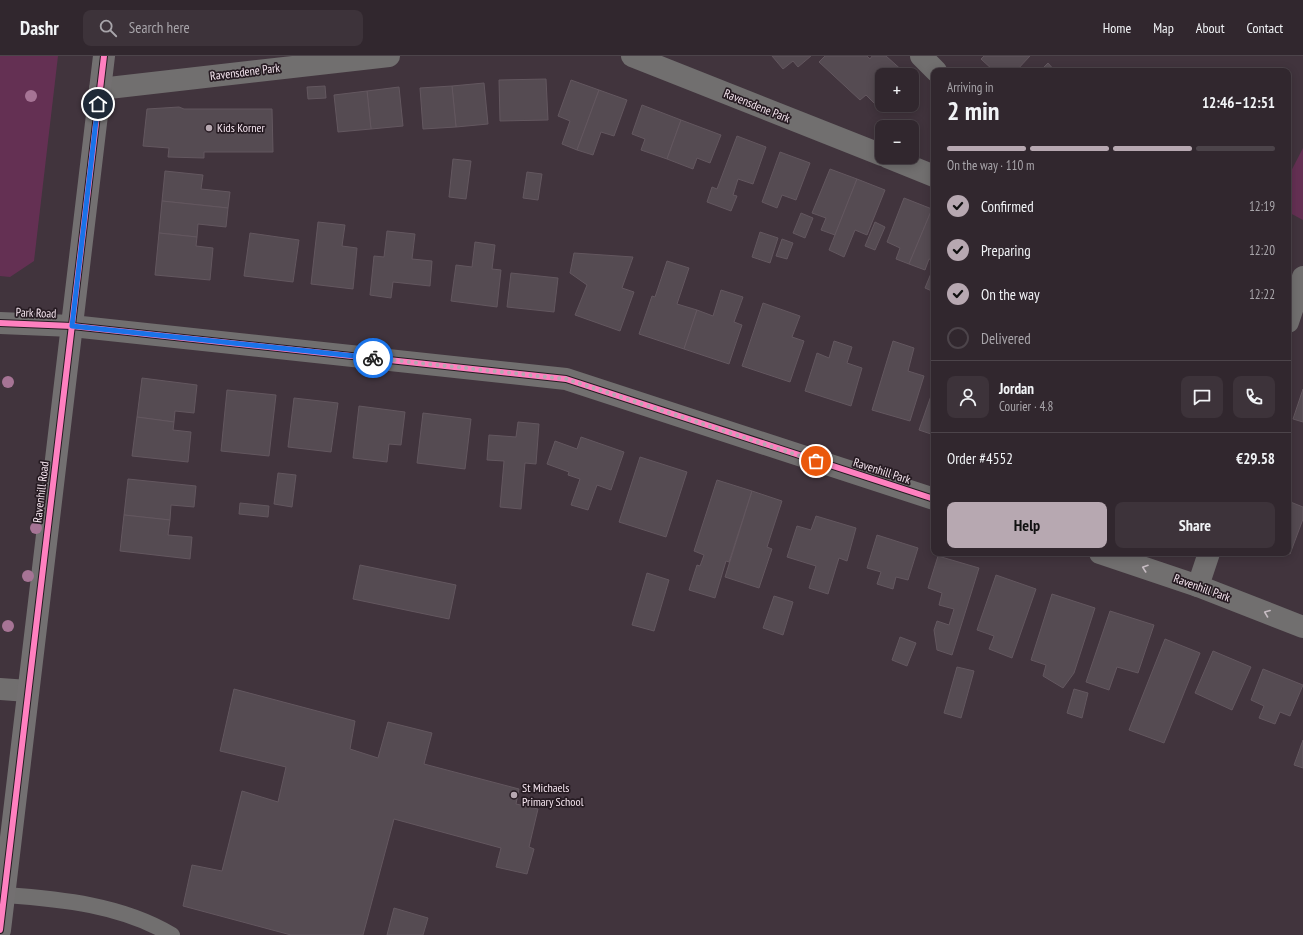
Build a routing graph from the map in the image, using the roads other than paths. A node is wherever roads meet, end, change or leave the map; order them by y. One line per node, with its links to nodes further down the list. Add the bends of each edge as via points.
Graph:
1 (104, 56): 6 (main road, Ravenhill Road)
2 (389, 56): 6 (street, Ravensdene Park)
3 (632, 56): 7 (street, Ravensdene Park)
4 (920, 56): 5 (street)
5 (933, 68)
6 (100, 89): 13 (main road, Ravenhill Road)
7 (875, 152)
8 (904, 164): 9 (street)
9 (931, 175)
10 (1303, 277): 11 (street)
11 (1291, 310)
12 (0, 323): 13 (street, Park Road)
13 (72, 326): 14 (street, Ravenhill Park, via 566,379); 20 (main road, Ravenhill Road)
14 (931, 498)
15 (1109, 556): 17 (street, Ravenhill Park, one-way to 15)
16 (1209, 556): 17 (street)
17 (1198, 586): 18 (street, Ravenhill Park, one-way to 17)
18 (1303, 627)
19 (0, 690): 20 (street)
20 (28, 691): 21 (main road, Ravenhill Road)
21 (7, 819): 22 (main road, Ravenhill Road)
22 (5, 895): 23 (main road, Ravenhill Road); 24 (lane, via 57,899 103,908)
23 (0, 930)
24 (172, 935)

